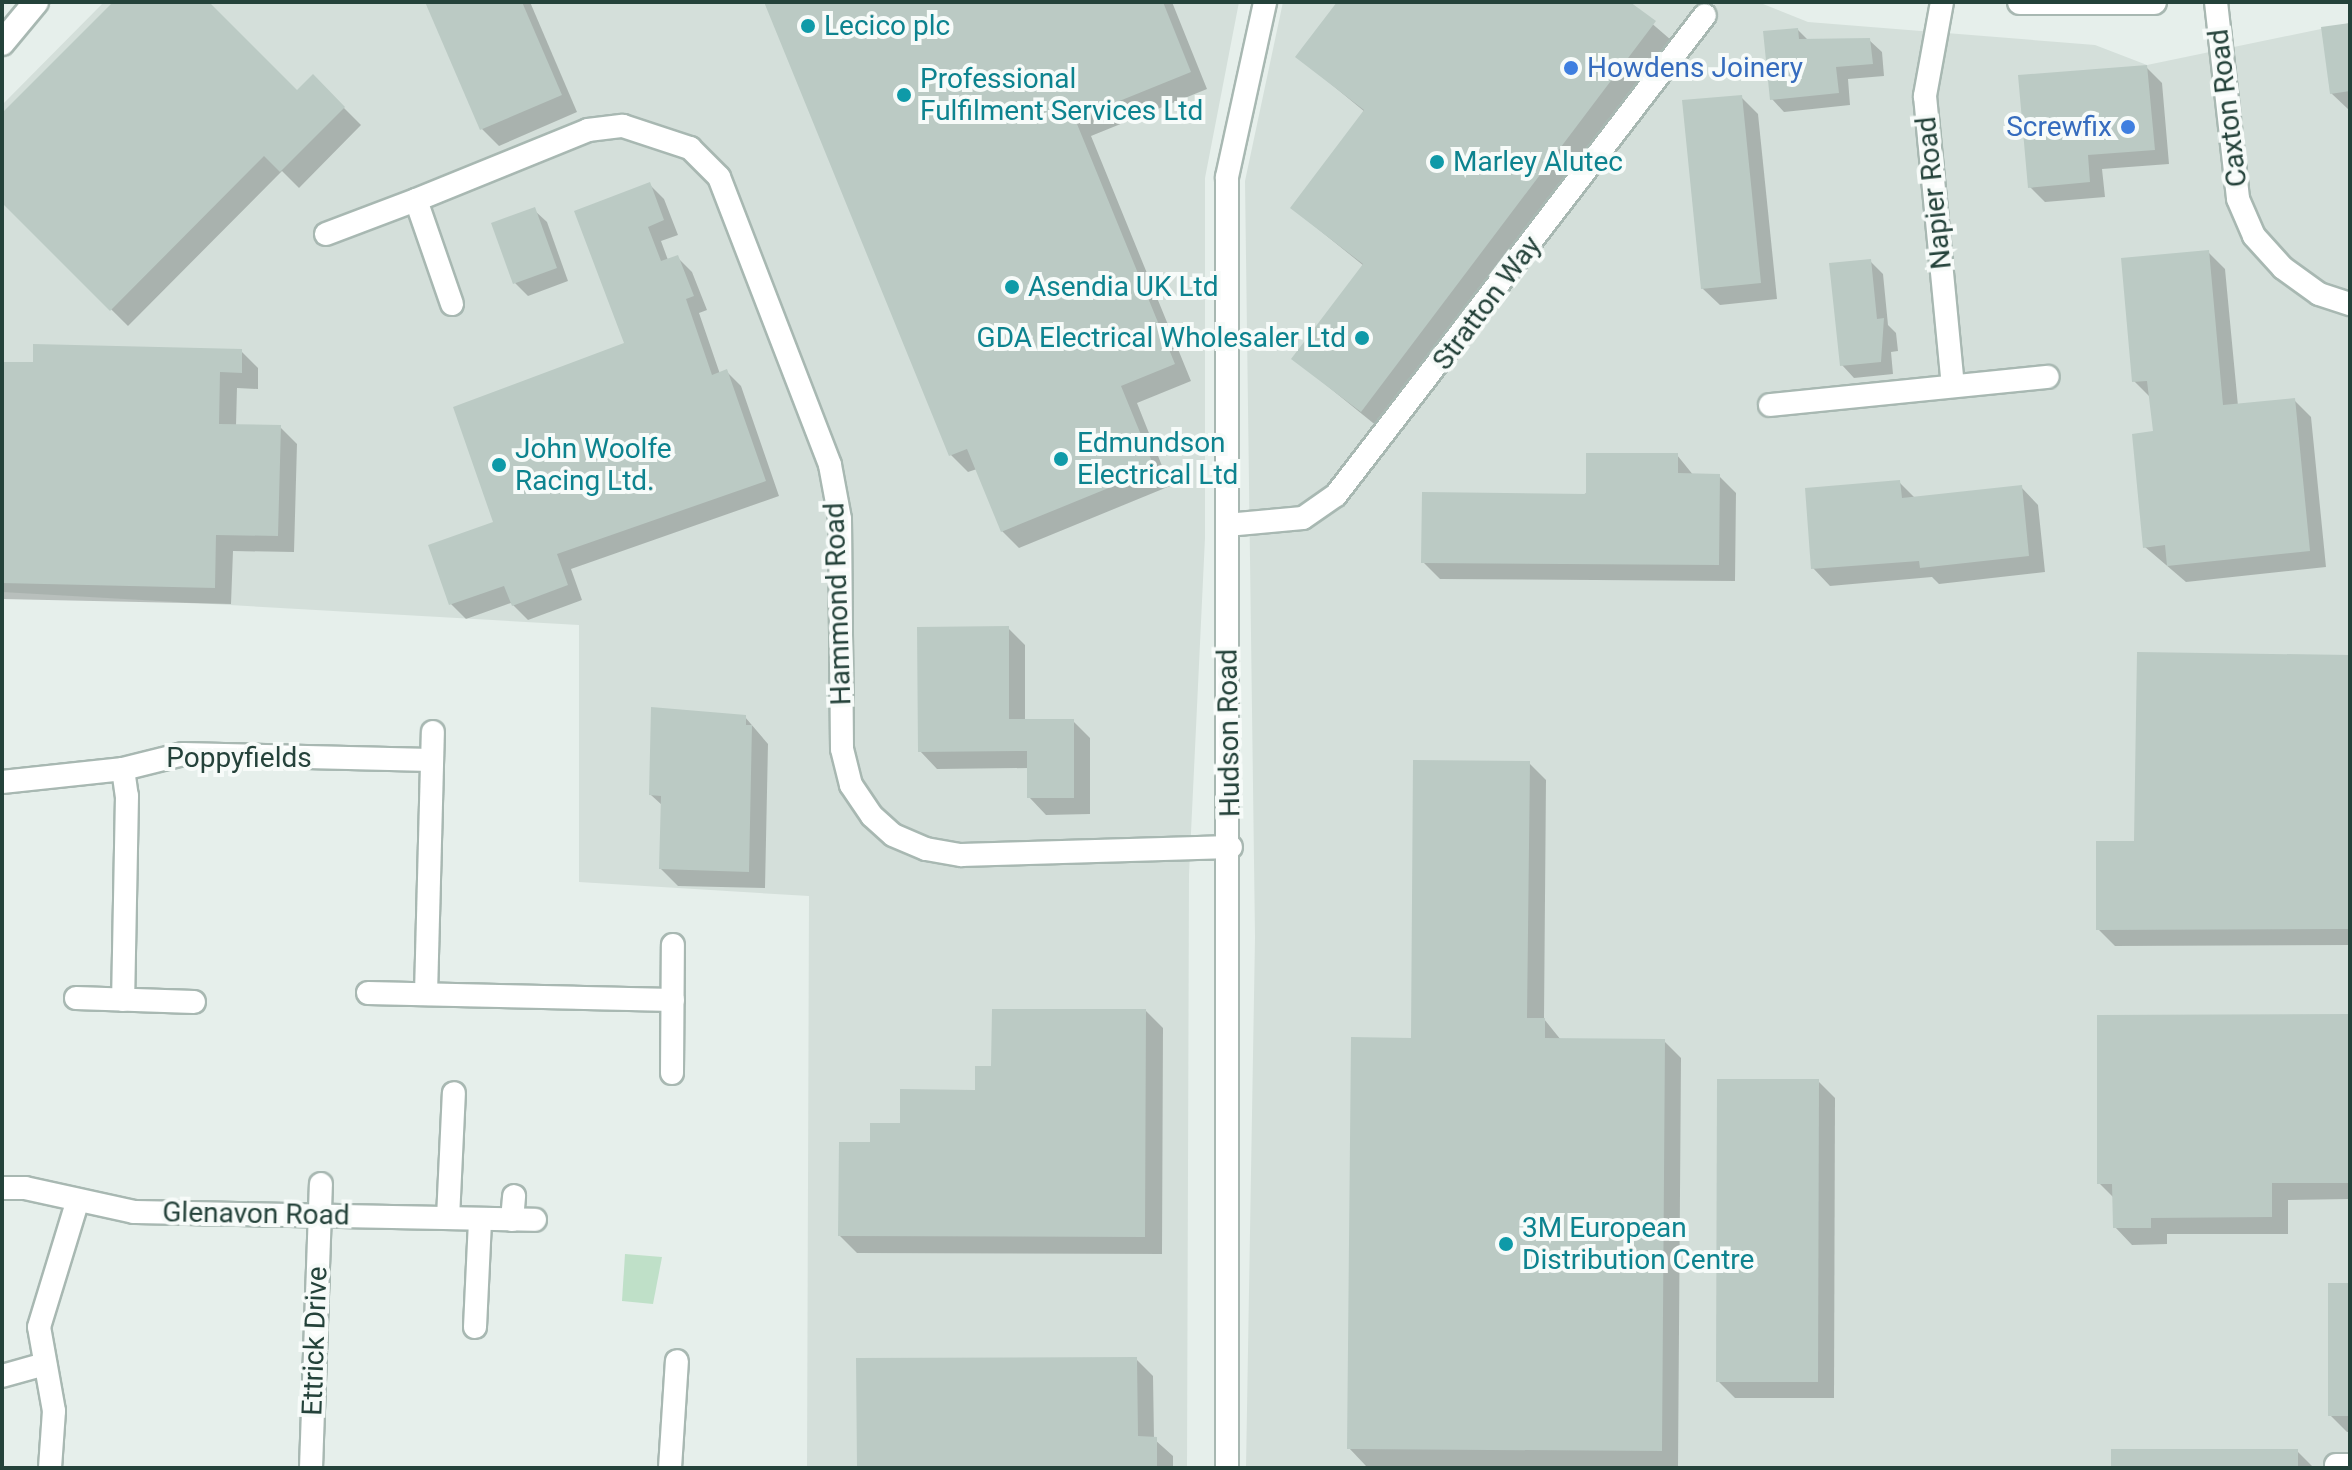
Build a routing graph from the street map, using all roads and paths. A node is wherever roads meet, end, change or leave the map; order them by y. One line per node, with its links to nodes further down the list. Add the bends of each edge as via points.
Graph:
1 (1265, 2): 17 (street, Hudson Road, via 1227,177)
2 (1942, 2): 15 (street, Napier Road, via 1925,96)
3 (2020, 2): 4 (street)
4 (2154, 2)
5 (2216, 2): 13 (street, Caxton Road, via 2238,199 2254,236 2283,268 2319,294)
6 (34, 4): 7 (street); 9 (street)
7 (2, 13)
8 (1705, 15): 17 (street, Stratton Way, via 1336,495 1303,518)
9 (2, 43)
10 (416, 200): 11 (street, Hammond Road); 12 (street); 22 (street, Hammond Road, via 588,130 623,126 690,148 719,177 830,465 840,519 842,749 851,785 872,816 893,835 926,849 961,855)
11 (326, 234)
12 (452, 304)
13 (2350, 304)
14 (2048, 377): 15 (street)
15 (1953, 385): 16 (street)
16 (1770, 405)
17 (1227, 525): 22 (street, Hudson Road)
18 (433, 732): 19 (street)
19 (431, 760): 20 (street, Poppyfields, via 183,754); 25 (street)
20 (123, 769): 21 (street, Poppyfields); 27 (street)
21 (2, 782)
22 (1231, 847): 48 (street, Hudson Road)
23 (673, 945): 28 (street)
24 (368, 993): 25 (street)
25 (426, 994): 28 (street)
26 (76, 998): 27 (street)
27 (123, 1000): 29 (street)
28 (673, 1000): 30 (street)
29 (194, 1002)
30 (672, 1073)
31 (454, 1093): 37 (street)
32 (321, 1184): 36 (street, Ettrick Drive)
33 (2, 1188): 35 (street, Glenavon Road, via 25,1188)
34 (514, 1196): 39 (street)
35 (77, 1203): 36 (street, Glenavon Road, via 134,1212); 43 (street, via 39,1327)
36 (319, 1213): 37 (street, Glenavon Road); 46 (street, Ettrick Drive)
37 (448, 1218): 38 (street, Glenavon Road)
38 (480, 1219): 39 (street, Glenavon Road); 41 (street)
39 (512, 1220): 40 (street, Glenavon Road)
40 (535, 1220)
41 (475, 1327)
42 (677, 1361): 47 (street)
43 (45, 1364): 44 (street); 45 (street, via 54,1411)
44 (2, 1376)
45 (50, 1468)
46 (311, 1468)
47 (670, 1468)
48 (1227, 1468)

